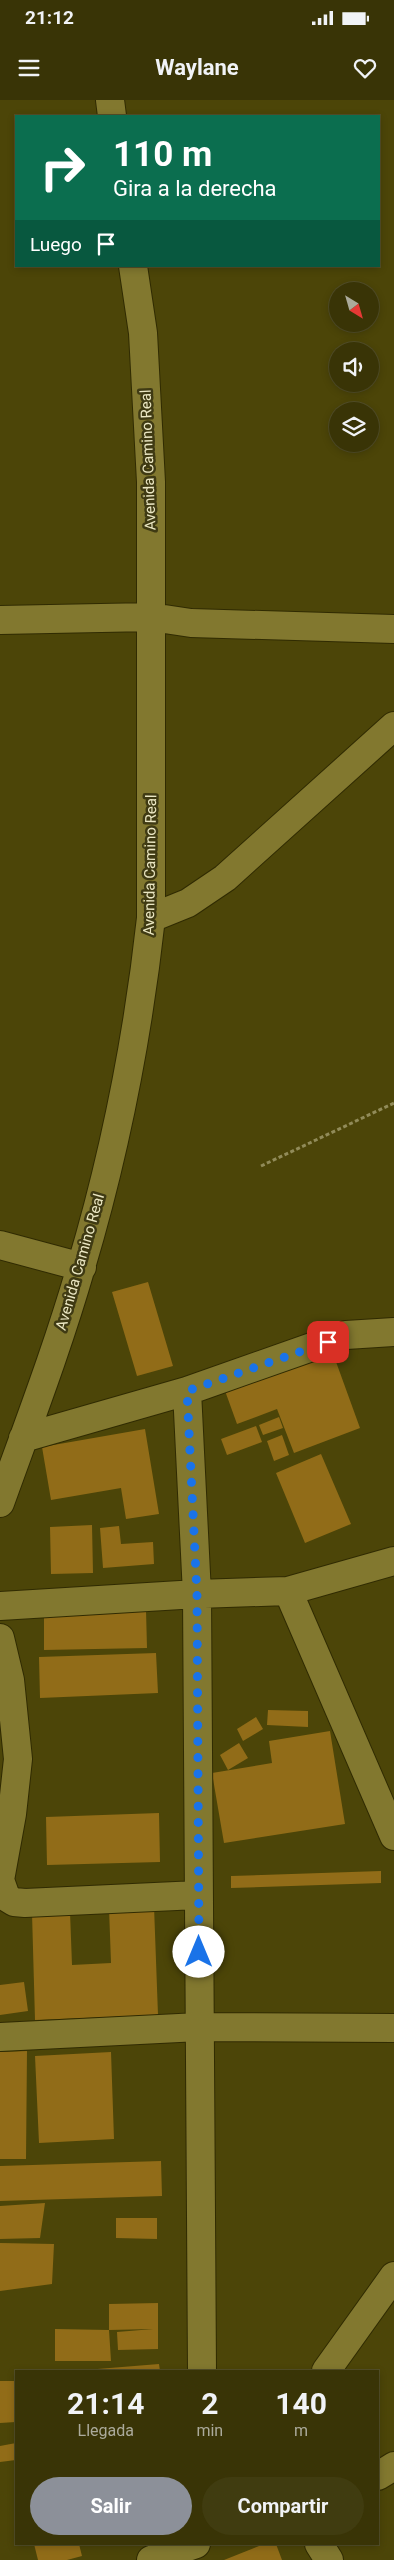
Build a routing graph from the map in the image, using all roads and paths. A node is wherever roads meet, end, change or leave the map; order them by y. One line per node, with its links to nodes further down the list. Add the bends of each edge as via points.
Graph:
1 (110, 100): 2 (street)
2 (112, 115)
3 (133, 267): 4 (street, Avenida Camino Real, via 147,401)
4 (151, 617): 5 (street); 6 (street, via 191,624); 8 (street, Avenida Camino Real)
5 (0, 620)
6 (394, 629)
7 (394, 726): 8 (street, via 224,878 188,903)
8 (151, 918): 12 (street, Avenida Camino Real, via 131,1062)
9 (394, 1103): 10 (path)
10 (261, 1166)
11 (0, 1246): 12 (street)
12 (82, 1266): 15 (street, Avenida Camino Real)
13 (394, 1332): 14 (street, via 346,1335)
14 (187, 1391): 15 (street); 19 (street)
15 (23, 1438): 16 (street, Avenida Camino Real)
16 (0, 1503)
17 (394, 1561): 18 (street)
18 (288, 1591): 19 (street); 22 (street)
19 (197, 1594): 20 (street); 23 (street)
20 (0, 1606)
21 (0, 1638): 23 (street, via 10,1680 18,1760 0,1880 6,1897 25,1903)
22 (394, 1836)
23 (198, 1895): 24 (street)
24 (199, 2028): 25 (street); 26 (street); 28 (street)
25 (394, 2028)
26 (0, 2037)
27 (394, 2276): 29 (street)
28 (202, 2370)
29 (327, 2370)
30 (394, 2466): 31 (street)
31 (379, 2475)
32 (193, 2545): 35 (street)
33 (203, 2545): 36 (street)
34 (320, 2545): 37 (street)
35 (151, 2560)
36 (204, 2560)
37 (329, 2560)

